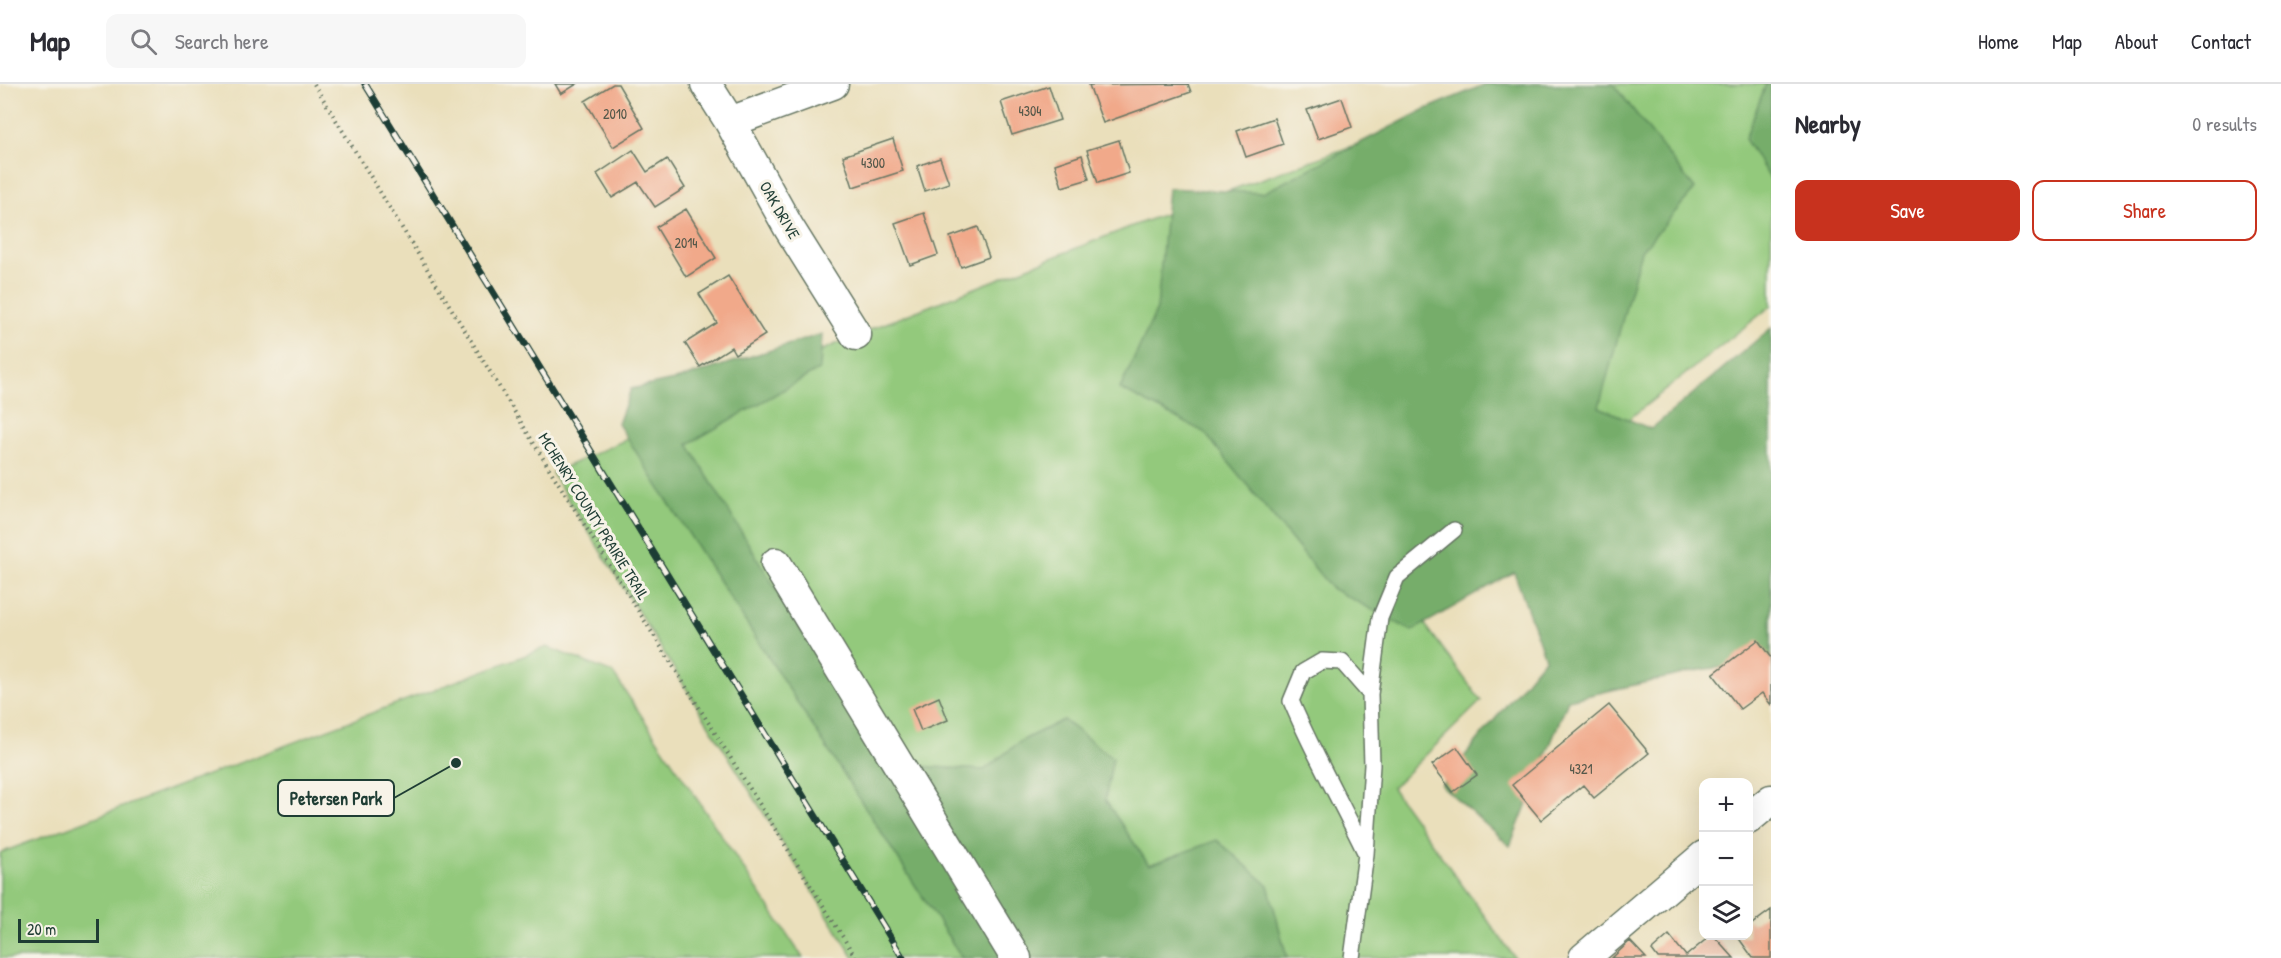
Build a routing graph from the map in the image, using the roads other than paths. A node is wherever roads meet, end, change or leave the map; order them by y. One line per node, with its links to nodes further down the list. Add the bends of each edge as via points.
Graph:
1 (706, 84): 3 (street, OAK DRIVE)
2 (833, 84): 3 (street)
3 (730, 122): 4 (street, OAK DRIVE, via 789,228)
4 (856, 335)
5 (1454, 530): 7 (lane, via 1397,577 1380,618)
6 (776, 563): 12 (street)
7 (1370, 694): 10 (lane, via 1372,765); 10 (lane, via 1342,662 1322,661 1303,672 1291,701 1309,745)
8 (1771, 800): 9 (street)
9 (1753, 816)
10 (1366, 854): 13 (lane)
11 (1699, 860): 14 (street)
12 (1016, 958)
13 (1352, 958)
14 (1584, 958)

